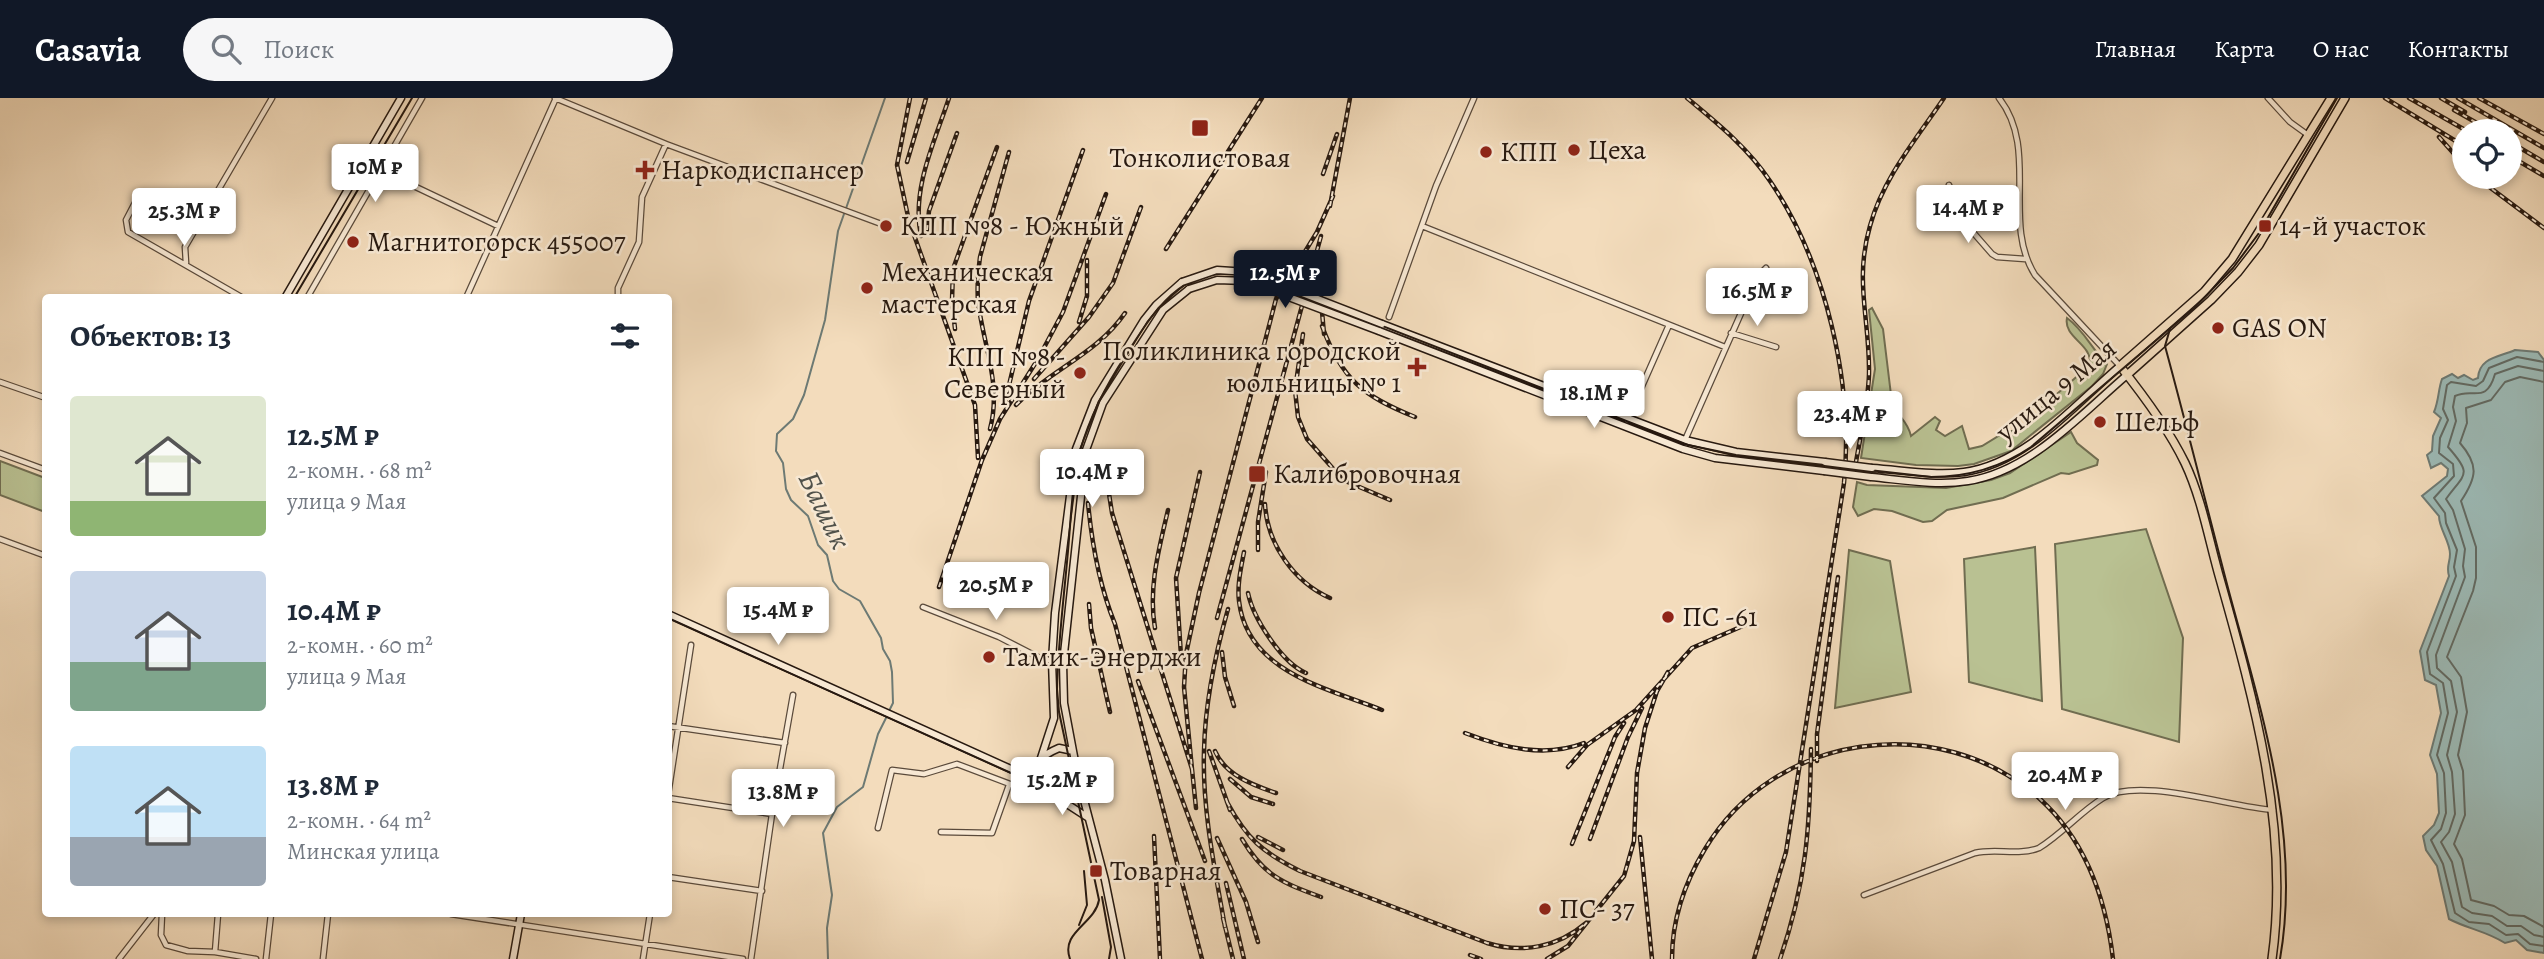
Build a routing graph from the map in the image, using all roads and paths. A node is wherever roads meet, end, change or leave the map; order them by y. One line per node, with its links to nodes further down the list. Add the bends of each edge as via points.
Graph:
1 (272, 98): 19 (street, via 185,247)
2 (401, 98): 22 (main road)
3 (422, 98): 12 (street)
4 (556, 98): 11 (street); 16 (street)
5 (1474, 98): 17 (street)
6 (1998, 98): 18 (street, via 2017,132 2020,240)
7 (2268, 98): 10 (street)
8 (2331, 98): 10 (main road, улица 9 Мая)
9 (2345, 98): 32 (main road, улица 9 Мая, via 2238,272)
10 (2309, 136): 31 (main road, улица 9 Мая, via 2232,259 2204,292)
11 (666, 144): 15 (street); 25 (street, via 642,197 639,242)
12 (380, 170): 16 (street); 23 (street)
13 (1949, 185): 18 (street, via 1957,214 1993,254)
14 (139, 195): 19 (street, via 126,220 128,232)
15 (884, 225)
16 (498, 226): 24 (street)
17 (1422, 226): 26 (street); 27 (street)
18 (2025, 259): 31 (street)
19 (186, 263): 21 (street)
20 (1766, 268): 28 (street, via 1757,277)
21 (236, 294)
22 (287, 294)
23 (309, 294)
24 (468, 294)
25 (618, 294)
26 (1389, 317)
27 (1669, 325): 29 (street); 35 (street)
28 (1731, 333): 29 (street); 30 (street)
29 (1725, 346): 37 (street)
30 (1776, 347)
31 (2120, 366): 32 (main road); 37 (main road, улица 9 Мая, bridge, via 2029,444 2003,460 1966,472 1872,468 1736,452)
32 (2127, 375): 36 (main road, улица 9 Мая, bridge, via 2008,469 1967,481 1871,477 1715,458); 61 (main road, via 2173,439 2195,489 2231,617)
33 (0, 382): 34 (street)
34 (42, 397)
35 (1628, 419): 36 (street); 37 (main road, улица 9 Мая); 45 (main road, улица 9 Мая, bridge, via 1248,272 1217,270 1182,282 1144,320 1083,426 1072,471)
36 (1625, 428): 46 (main road, улица 9 Мая, bridge, via 1246,281 1217,280 1189,289 1163,310 1091,429)
37 (1685, 440)
38 (0, 453): 39 (street)
39 (42, 469)
40 (0, 539): 41 (street)
41 (42, 555)
42 (923, 607): 45 (street)
43 (672, 616): 54 (main road)
44 (691, 645): 49 (street)
45 (1052, 661): 46 (street); 52 (main road, улица 9 Мая, via 1054,718)
46 (1063, 663): 51 (main road, улица 9 Мая, via 1064,703)
47 (793, 695): 50 (street)
48 (672, 727): 49 (street)
49 (678, 728): 50 (street); 53 (street)
50 (785, 743): 62 (street)
51 (1073, 751): 52 (main road, via 1059,748); 55 (main road)
52 (1039, 760): 54 (main road); 56 (main road)
53 (672, 769)
54 (1017, 770): 56 (main road)
55 (1078, 776): 59 (main road); 63 (main road)
56 (1035, 780): 58 (main road)
57 (1009, 785): 58 (street); 64 (street, via 957,764 924,774 892,770); 65 (street, via 992,833)
58 (1040, 788): 59 (main road)
59 (1053, 795): 63 (main road)
60 (672, 798): 62 (street)
61 (2274, 810): 68 (street, via 2127,790 2103,798 2039,848 1975,853); 89 (main road, via 2278,876)
62 (772, 814): 67 (street)
63 (1087, 817): 88 (main road)
64 (878, 828)
65 (942, 832)
66 (672, 878): 67 (street)
67 (762, 891): 87 (street)
68 (1864, 895)
69 (152, 917): 80 (street)
70 (162, 917): 79 (street, via 160,935 166,945)
71 (218, 917): 79 (street)
72 (271, 917): 82 (street)
73 (328, 917): 83 (street)
74 (471, 917): 77 (street)
75 (520, 917): 77 (main road)
76 (650, 917): 78 (street)
77 (519, 924): 78 (street); 84 (main road)
78 (646, 944): 85 (street); 86 (street)
79 (215, 952): 81 (street)
80 (119, 959)
81 (256, 959)
82 (266, 959)
83 (323, 959)
84 (513, 959)
85 (643, 959)
86 (743, 959)
87 (751, 959)
88 (1121, 959)
89 (2272, 959)

